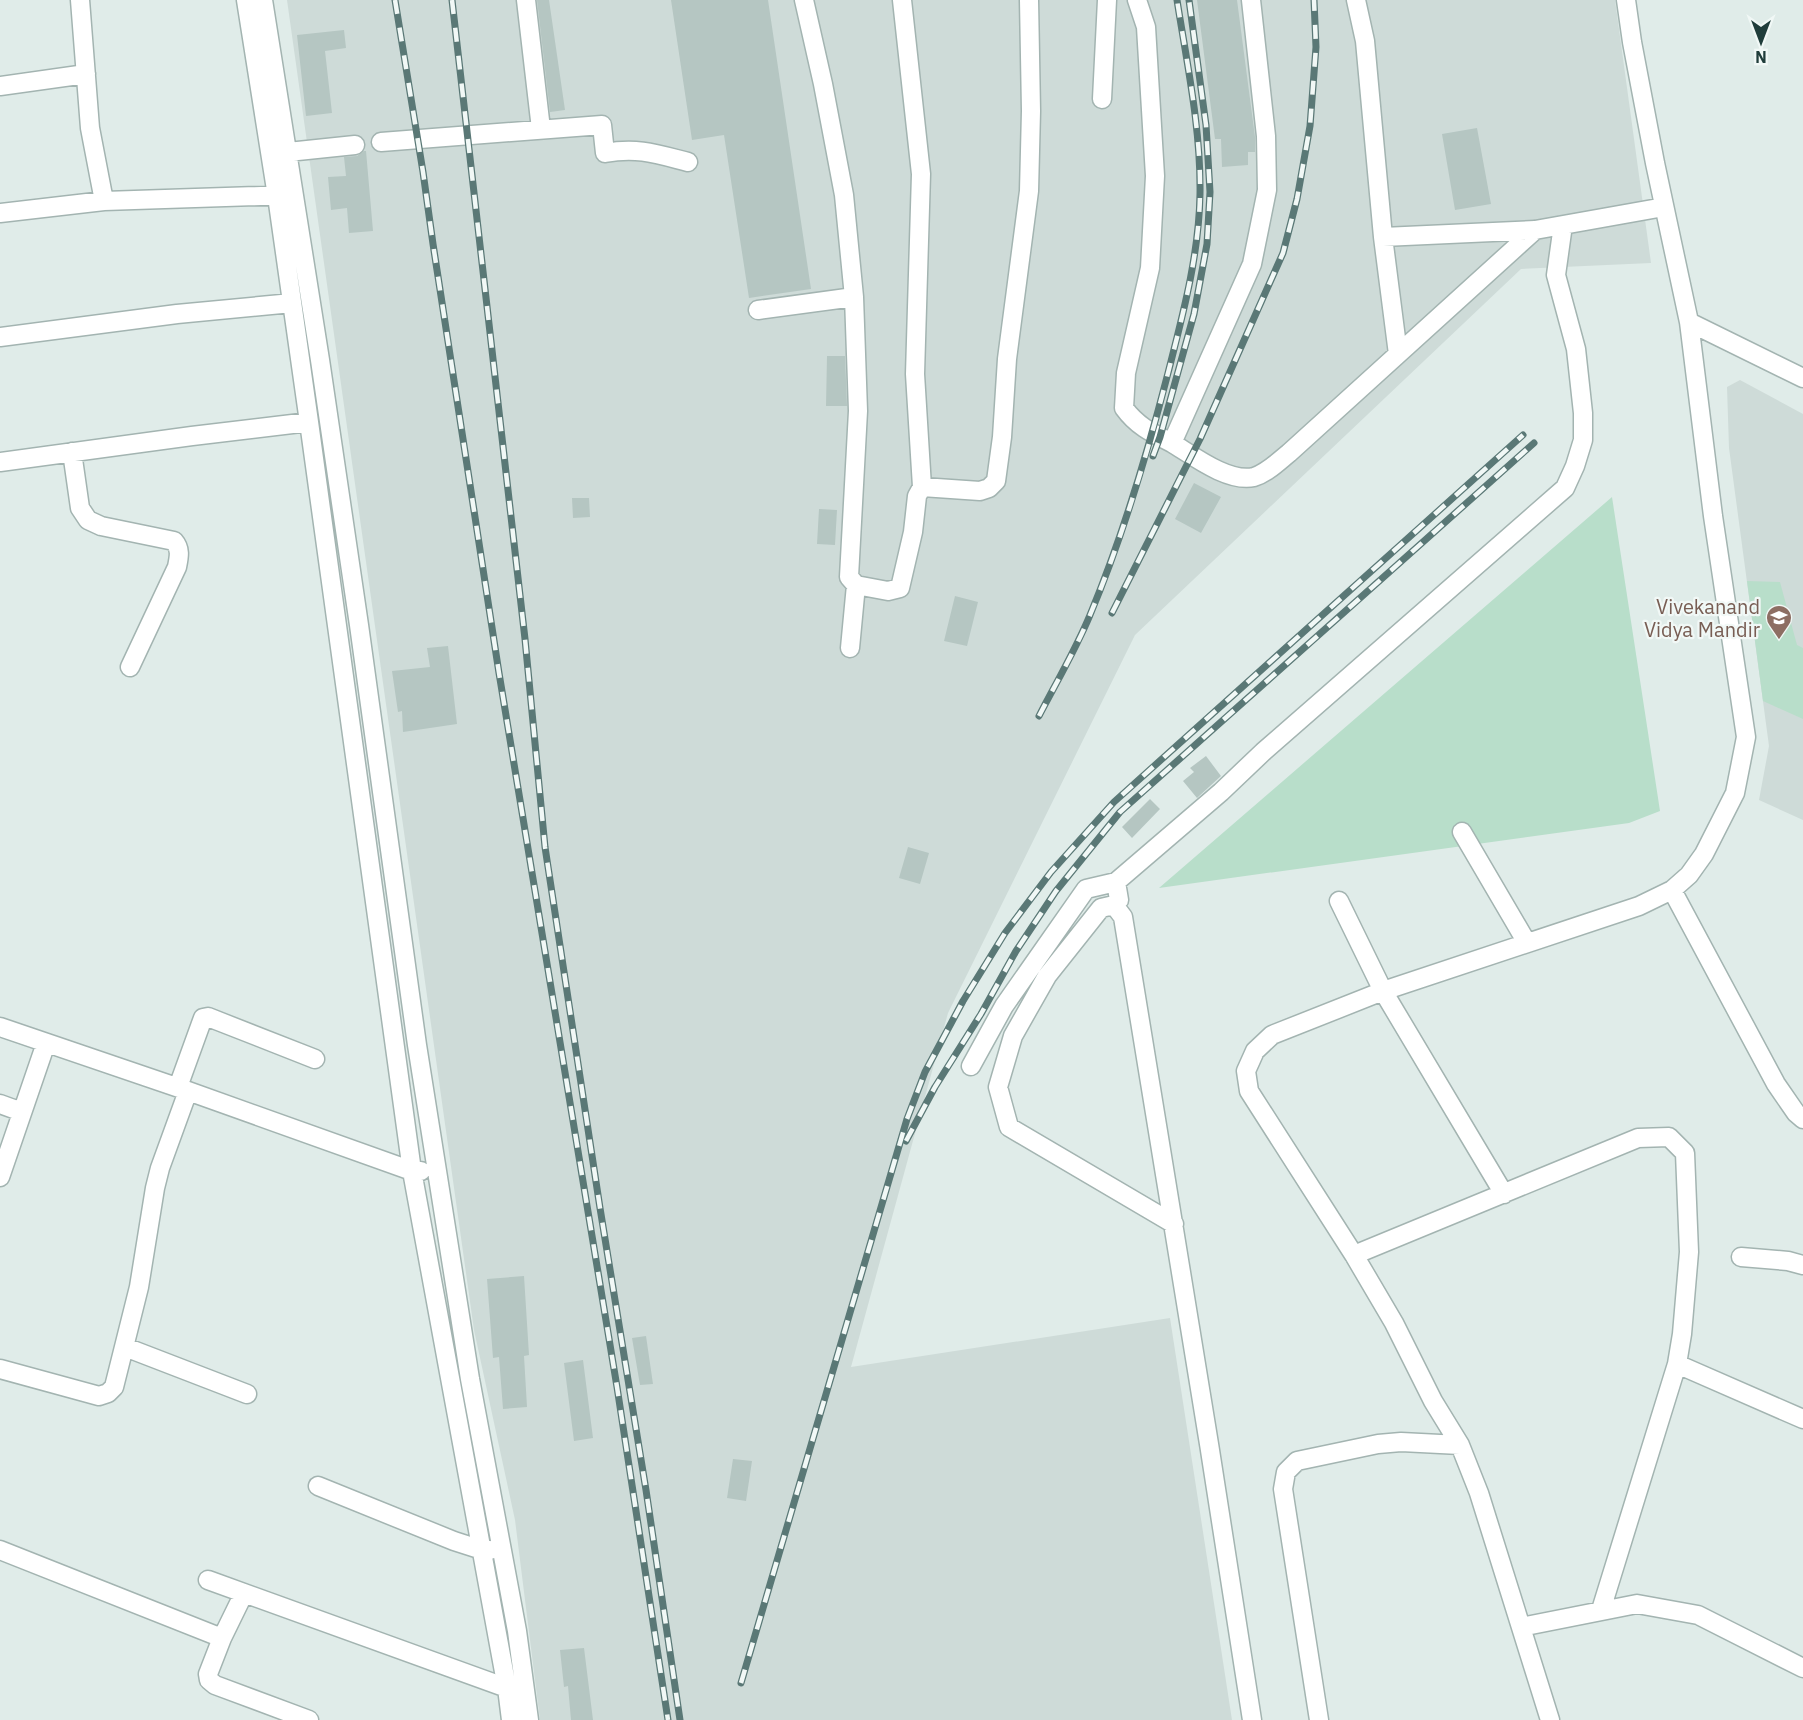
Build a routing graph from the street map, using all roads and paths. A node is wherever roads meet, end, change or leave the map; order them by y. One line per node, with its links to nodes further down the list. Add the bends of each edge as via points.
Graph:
1 (80, 0): 13 (street)
2 (246, 0): 21 (street)
3 (263, 0): 19 (street)
4 (526, 0): 16 (street)
5 (804, 0): 28 (street, via 844,195)
6 (902, 0): 39 (street, via 921,174 915,374)
7 (1029, 0): 39 (street, via 1029,191 996,482 980,491)
8 (1107, 0): 15 (street)
9 (1137, 0): 36 (street, via 1146,27 1155,176 1150,268 1126,373 1124,408 1134,421)
10 (1251, 0): 36 (street, via 1266,136 1267,190 1252,264)
11 (1356, 0): 27 (street, via 1365,41)
12 (1626, 0): 23 (street)
13 (86, 74): 14 (street); 22 (street, via 90,129)
14 (0, 86)
15 (1102, 99)
16 (541, 129): 17 (street); 20 (street, via 602,125 605,153 632,150)
17 (381, 142)
18 (355, 145): 19 (street)
19 (288, 152): 21 (street)
20 (688, 162)
21 (285, 195): 22 (street); 29 (street); 58 (street, via 320,360)
22 (104, 201): 24 (street)
23 (1664, 207): 25 (street); 31 (street)
24 (0, 213)
25 (1563, 225): 26 (street); 44 (street, via 1556,275 1576,349 1583,413 1583,440 1565,488)
26 (1535, 230): 27 (street); 33 (street)
27 (1383, 237): 33 (street)
28 (854, 297): 30 (street); 40 (street, via 858,411 849,577)
29 (292, 303): 32 (street); 35 (street)
30 (758, 310)
31 (1689, 322): 34 (street); 45 (street, via 1746,737 1735,793 1704,854 1689,875)
32 (0, 337)
33 (1398, 354): 36 (street, via 1289,453 1254,477 1238,477 1206,465)
34 (1803, 378)
35 (309, 422): 37 (street); 59 (street)
36 (1172, 443)
37 (72, 452): 38 (street); 42 (street, via 80,508 88,520 174,541 178,546 177,567)
38 (0, 462)
39 (922, 487): 40 (street, via 900,588 888,591)
40 (856, 585): 41 (street)
41 (850, 648)
42 (130, 667)
43 (1462, 832): 48 (street)
44 (1116, 882): 47 (street, via 1119,900); 53 (street, via 1086,890 1004,1006)
45 (1671, 890): 48 (street, via 1639,906); 57 (street, via 1776,1084)
46 (1339, 901): 49 (street)
47 (1114, 905): 62 (street, via 1124,917); 62 (street, via 1101,908 1047,975 1013,1036 998,1087 1009,1127)
48 (1527, 943): 49 (street)
49 (1383, 991): 61 (street); 63 (street, via 1272,1035 1255,1051 1246,1071 1249,1091)
50 (0, 1027): 51 (street)
51 (46, 1043): 54 (street); 56 (street)
52 (315, 1059): 54 (street, via 203,1018)
53 (971, 1066)
54 (183, 1089): 59 (street); 66 (street, via 155,1188)
55 (0, 1104): 56 (street)
56 (22, 1112): 60 (street)
57 (1803, 1119)
58 (437, 1170): 59 (street); 75 (street)
59 (412, 1171): 74 (street)
60 (0, 1177)
61 (1504, 1194): 63 (street); 67 (street, via 1638,1138 1669,1137 1685,1153 1689,1252)
62 (1174, 1224): 86 (street)
63 (1354, 1255): 71 (street, via 1394,1323 1432,1401)
64 (1741, 1257): 65 (street)
65 (1803, 1265)
66 (125, 1347): 68 (street, via 114,1387 99,1396); 69 (street)
67 (1677, 1364): 70 (street); 78 (street)
68 (0, 1369)
69 (247, 1394)
70 (1803, 1419)
71 (1460, 1445): 79 (street); 87 (street, via 1378,1444 1296,1461 1286,1472 1283,1489)
72 (318, 1486): 74 (street)
73 (0, 1550): 80 (street)
74 (482, 1550): 75 (street); 82 (street)
75 (502, 1550): 82 (street, via 517,1631)
76 (208, 1580): 77 (street)
77 (244, 1593): 80 (street); 82 (street)
78 (1601, 1610): 79 (street); 81 (street, via 1637,1604 1698,1616)
79 (1521, 1627): 88 (street)
80 (222, 1638): 83 (street, via 209,1680)
81 (1803, 1668)
82 (516, 1690): 84 (street); 85 (street)
83 (309, 1720)
84 (511, 1720)
85 (529, 1720)
86 (1252, 1720)
87 (1319, 1720)
88 (1550, 1720)

